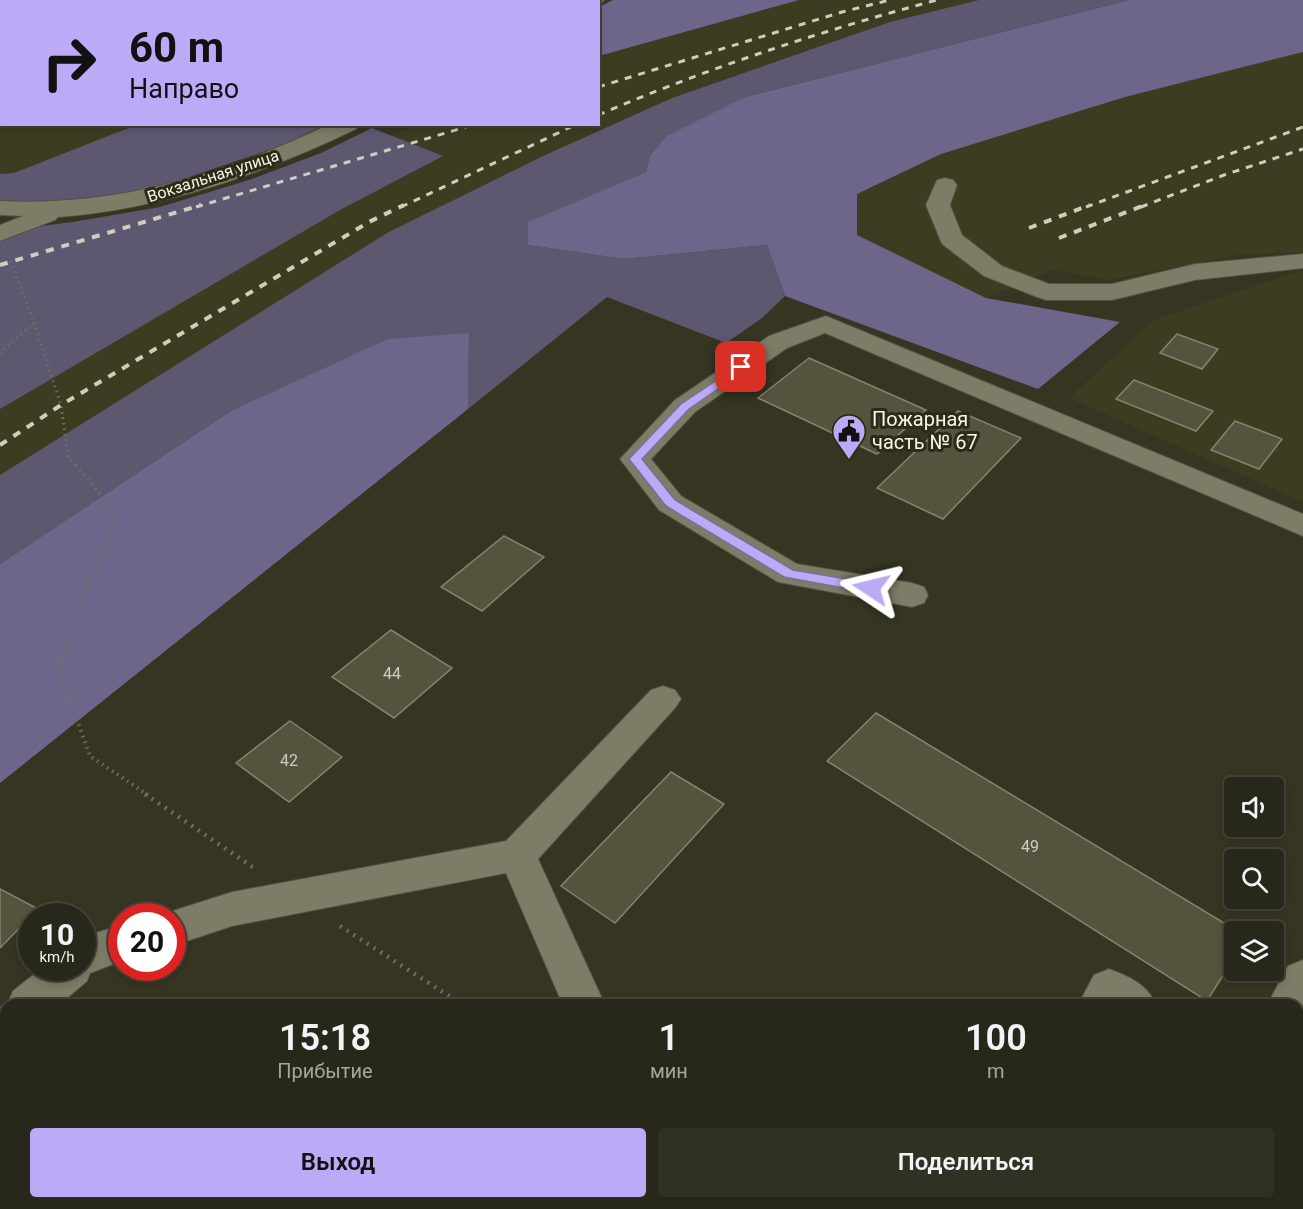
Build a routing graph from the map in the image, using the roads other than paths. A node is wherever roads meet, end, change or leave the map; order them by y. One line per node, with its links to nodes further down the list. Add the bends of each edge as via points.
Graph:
1 (344, 126): 4 (street, Вокзальная улица, via 242,171 153,198)
2 (945, 185): 6 (street, via 938,205 951,239 993,271 1046,292 1112,291 1195,272)
3 (0, 208): 4 (street, Вокзальная улица)
4 (63, 209): 5 (street)
5 (1, 233)
6 (1303, 261)
7 (1303, 526): 8 (street, via 826,324 778,342 685,406 635,459 670,503 789,574)
8 (912, 595)
9 (663, 699): 10 (street)
10 (517, 855): 11 (street, via 232,909); 15 (street)
11 (186, 924)
12 (1303, 980): 16 (street)
13 (57, 981): 14 (street)
14 (35, 999)
15 (581, 999)
16 (1292, 999)

